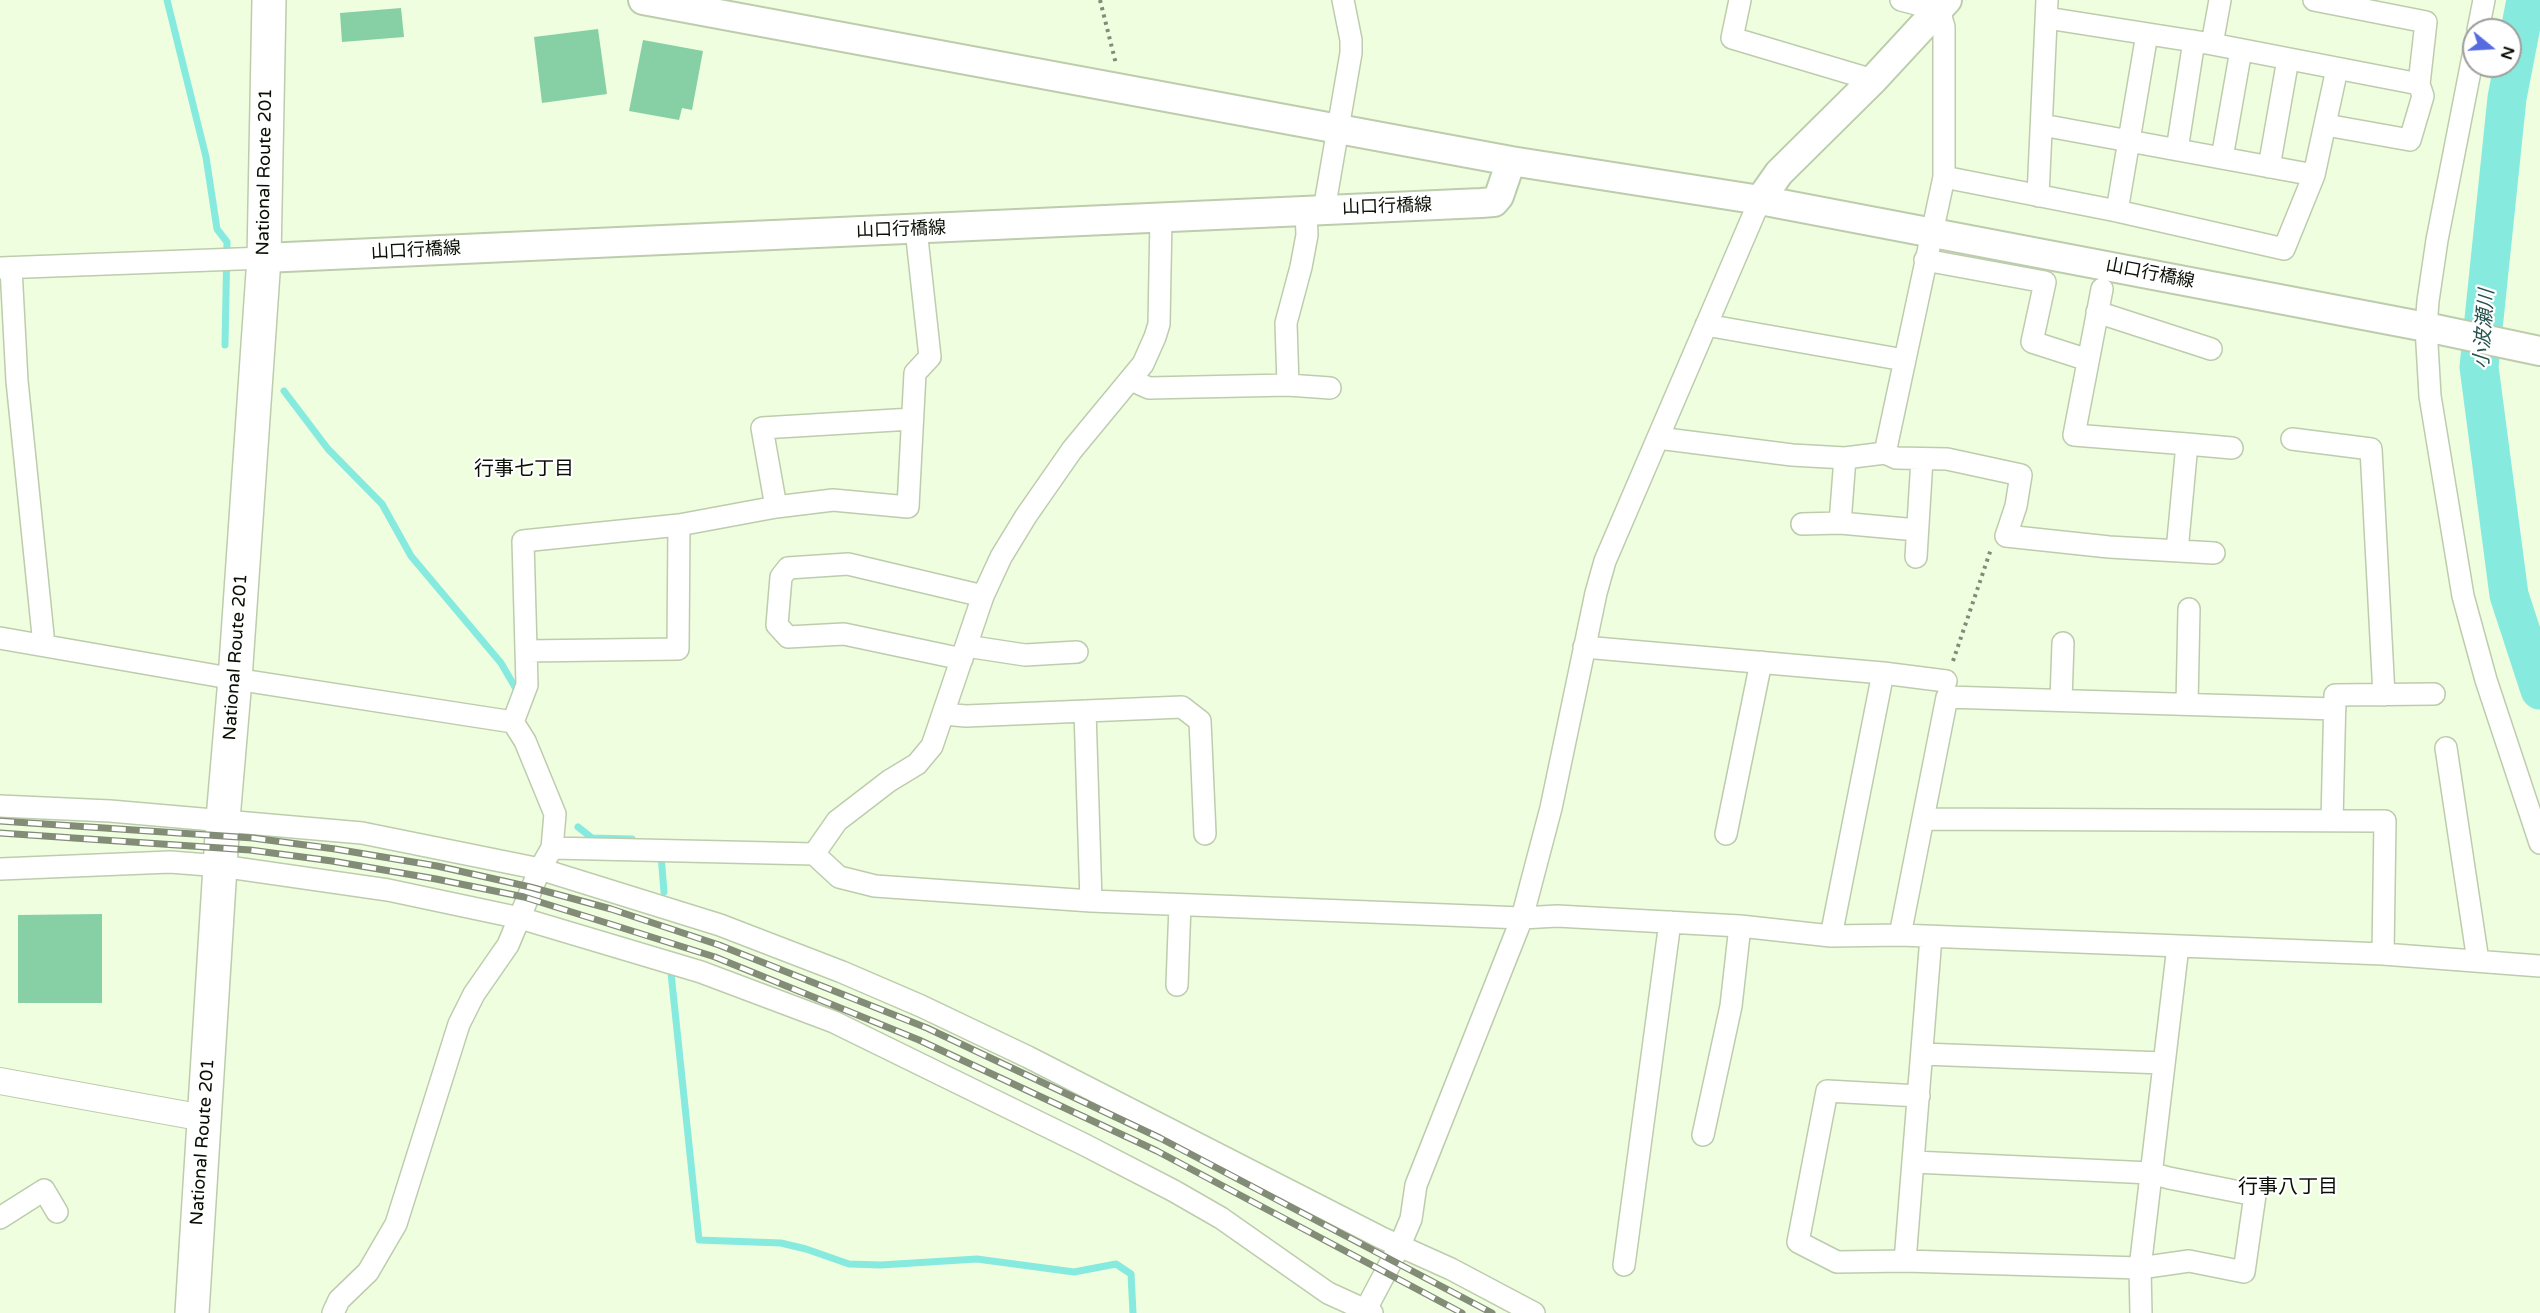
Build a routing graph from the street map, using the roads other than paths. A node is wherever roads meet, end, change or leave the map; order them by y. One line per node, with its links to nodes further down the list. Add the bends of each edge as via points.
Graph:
1 (268, 0): 38 (highway, National Route 201)
2 (643, 0): 23 (main road, 山口行橋線)
3 (1343, 0): 23 (street, via 1351,53)
4 (1740, 0): 19 (street, via 1732,38)
5 (1901, 0): 9 (street)
6 (2220, 0): 14 (street)
7 (2314, 0): 10 (street)
8 (2484, 0): 12 (street)
9 (1943, 5): 19 (main road); 30 (street)
10 (2391, 7): 20 (street, via 2426,22)
11 (2047, 9): 13 (street); 21 (street)
12 (2480, 18)
13 (2146, 34): 14 (street); 24 (street)
14 (2203, 43): 15 (street); 25 (street)
15 (2241, 50): 16 (street); 26 (street)
16 (2288, 59): 17 (street); 28 (street)
17 (2337, 69): 20 (street); 22 (street)
18 (2469, 78): 44 (street, via 2437,240)
19 (1873, 80): 32 (main road, via 1779,173)
20 (2419, 84): 22 (street, via 2423,96 2410,140)
21 (2042, 124): 24 (street); 31 (street)
22 (2326, 124): 29 (street)
23 (1338, 129): 27 (main road, 山口行橋線); 33 (street)
24 (2127, 141): 25 (street); 34 (street)
25 (2177, 150): 26 (street)
26 (2222, 158): 28 (street)
27 (1511, 161): 32 (main road, 山口行橋線); 33 (main road, 山口行橋線, via 1494,202)
28 (2269, 166): 29 (street)
29 (2314, 175): 34 (street, via 2284,249)
30 (1944, 177): 31 (street); 37 (street)
31 (2038, 196): 34 (street)
32 (1760, 200): 37 (main road, 山口行橋線); 43 (street)
33 (1315, 210): 35 (main road, 山口行橋線); 50 (street, via 1286,323)
34 (2117, 211)
35 (1161, 218): 36 (main road, 山口行橋線); 49 (street, via 1159,324 1149,353)
36 (916, 229): 38 (main road, 山口行橋線); 52 (street, via 930,357 915,373)
37 (1931, 232): 39 (street); 44 (main road, 山口行橋線)
38 (264, 258): 40 (street); 79 (highway, National Route 201)
39 (1925, 260): 47 (street); 48 (street, via 2045,282 2031,342)
40 (6, 268): 72 (street)
41 (2102, 289): 42 (street)
42 (2097, 312): 45 (street); 48 (street)
43 (1706, 325): 47 (street); 53 (street)
44 (2435, 328): 46 (main road, 山口行橋線); 96 (street, via 2430,396 2463,596 2486,680)
45 (2211, 349)
46 (2540, 351)
47 (1904, 360): 57 (street)
48 (2088, 360): 55 (street, via 2074,435)
49 (1131, 380): 50 (street, via 1149,388); 68 (street, via 1072,450 1026,516)
50 (1288, 385): 51 (street)
51 (1330, 388)
52 (912, 419): 60 (street, via 908,507 833,500); 60 (street, via 762,428)
53 (1658, 438): 58 (street, via 1760,453); 73 (street, via 1605,561)
54 (2292, 439): 82 (street, via 2371,449)
55 (2187, 444): 56 (street); 65 (street)
56 (2232, 448)
57 (1885, 453): 58 (street); 59 (street, via 1896,458)
58 (1845, 458): 61 (street)
59 (1922, 459): 64 (street); 65 (street, via 1947,459 2021,475 2006,536)
60 (776, 507): 63 (street)
61 (1840, 523): 62 (street); 64 (street)
62 (1802, 524)
63 (679, 525): 74 (street, via 523,541); 74 (street, via 678,649)
64 (1917, 530): 67 (street)
65 (2177, 551): 66 (street)
66 (2214, 553)
67 (1916, 557)
68 (983, 596): 75 (street); 75 (street, via 848,564 788,568 781,577 777,625 788,637 844,634)
69 (2189, 609): 84 (street)
70 (0, 638): 72 (street)
71 (2063, 643): 83 (street)
72 (44, 645): 79 (street)
73 (1584, 647): 77 (street); 105 (street, via 1551,808)
74 (526, 651): 88 (street, via 526,685)
75 (964, 652): 76 (street); 87 (street)
76 (1077, 652)
77 (1761, 662): 78 (street); 95 (street)
78 (1883, 673): 80 (street); 109 (street)
79 (235, 679): 88 (street); 91 (highway, National Route 201)
80 (1946, 681)
81 (2434, 694): 82 (street)
82 (2384, 695): 85 (street, via 2335,695)
83 (2061, 700): 84 (street); 92 (street, via 1947,697)
84 (2187, 704): 85 (street)
85 (2335, 709): 93 (street)
86 (1085, 711): 87 (street); 94 (street, via 1182,707 1200,721); 102 (street)
87 (943, 714): 98 (street, via 932,747 917,764 837,821)
88 (513, 722): 97 (street, via 525,741 555,814)
89 (2446, 748): 113 (street)
90 (0, 806): 91 (street)
91 (223, 819): 99 (highway, National Route 201); 101 (street, via 362,833)
92 (1924, 819): 93 (street); 108 (street)
93 (2332, 821): 112 (street, via 2385,821)
94 (1205, 834)
95 (1726, 834)
96 (2540, 843)
97 (552, 848): 98 (street); 101 (street)
98 (814, 854): 102 (street, via 839,877 875,886)
99 (221, 866): 100 (street, via 142,862); 104 (street, via 388,890); 120 (highway, National Route 201)
100 (0, 868)
101 (540, 869): 104 (street); 126 (street, via 720,925 842,972 1028,1057)
102 (1091, 901): 103 (street)
103 (1180, 905): 105 (street); 115 (street)
104 (520, 918): 130 (street, via 701,972 834,1022 1174,1191 1221,1218 1328,1293); 132 (street, via 508,945 474,994 459,1024 396,1224 368,1272 339,1300)
105 (1522, 918): 106 (street, via 1557,915); 126 (street, via 1416,1185 1411,1219)
106 (1670, 922): 107 (street); 128 (street)
107 (1740, 926): 109 (street); 121 (street, via 1731,1006)
108 (1900, 935): 109 (street); 110 (street)
109 (1831, 936)
110 (1931, 937): 111 (street); 116 (street)
111 (2178, 946): 112 (street); 117 (street)
112 (2383, 954): 113 (street)
113 (2478, 961): 114 (street)
114 (2540, 966)
115 (1177, 985)
116 (1922, 1054): 117 (street); 119 (street)
117 (2163, 1063): 123 (street)
118 (0, 1081): 120 (street)
119 (1919, 1096): 122 (street); 127 (street, via 1827,1091 1798,1242 1837,1262)
120 (204, 1118): 131 (highway, National Route 201)
121 (1703, 1135)
122 (1914, 1162): 123 (street); 127 (street)
123 (2151, 1173): 129 (street); 129 (street, via 2255,1195 2244,1272 2189,1261)
124 (57, 1212): 125 (street, via 44,1190)
125 (0, 1218)
126 (1400, 1245): 130 (street); 133 (street)
127 (1905, 1261): 129 (street)
128 (1624, 1265)
129 (2140, 1268): 134 (street)
130 (1367, 1312)
131 (192, 1313)
132 (333, 1313)
133 (1533, 1313)
134 (2141, 1313)

